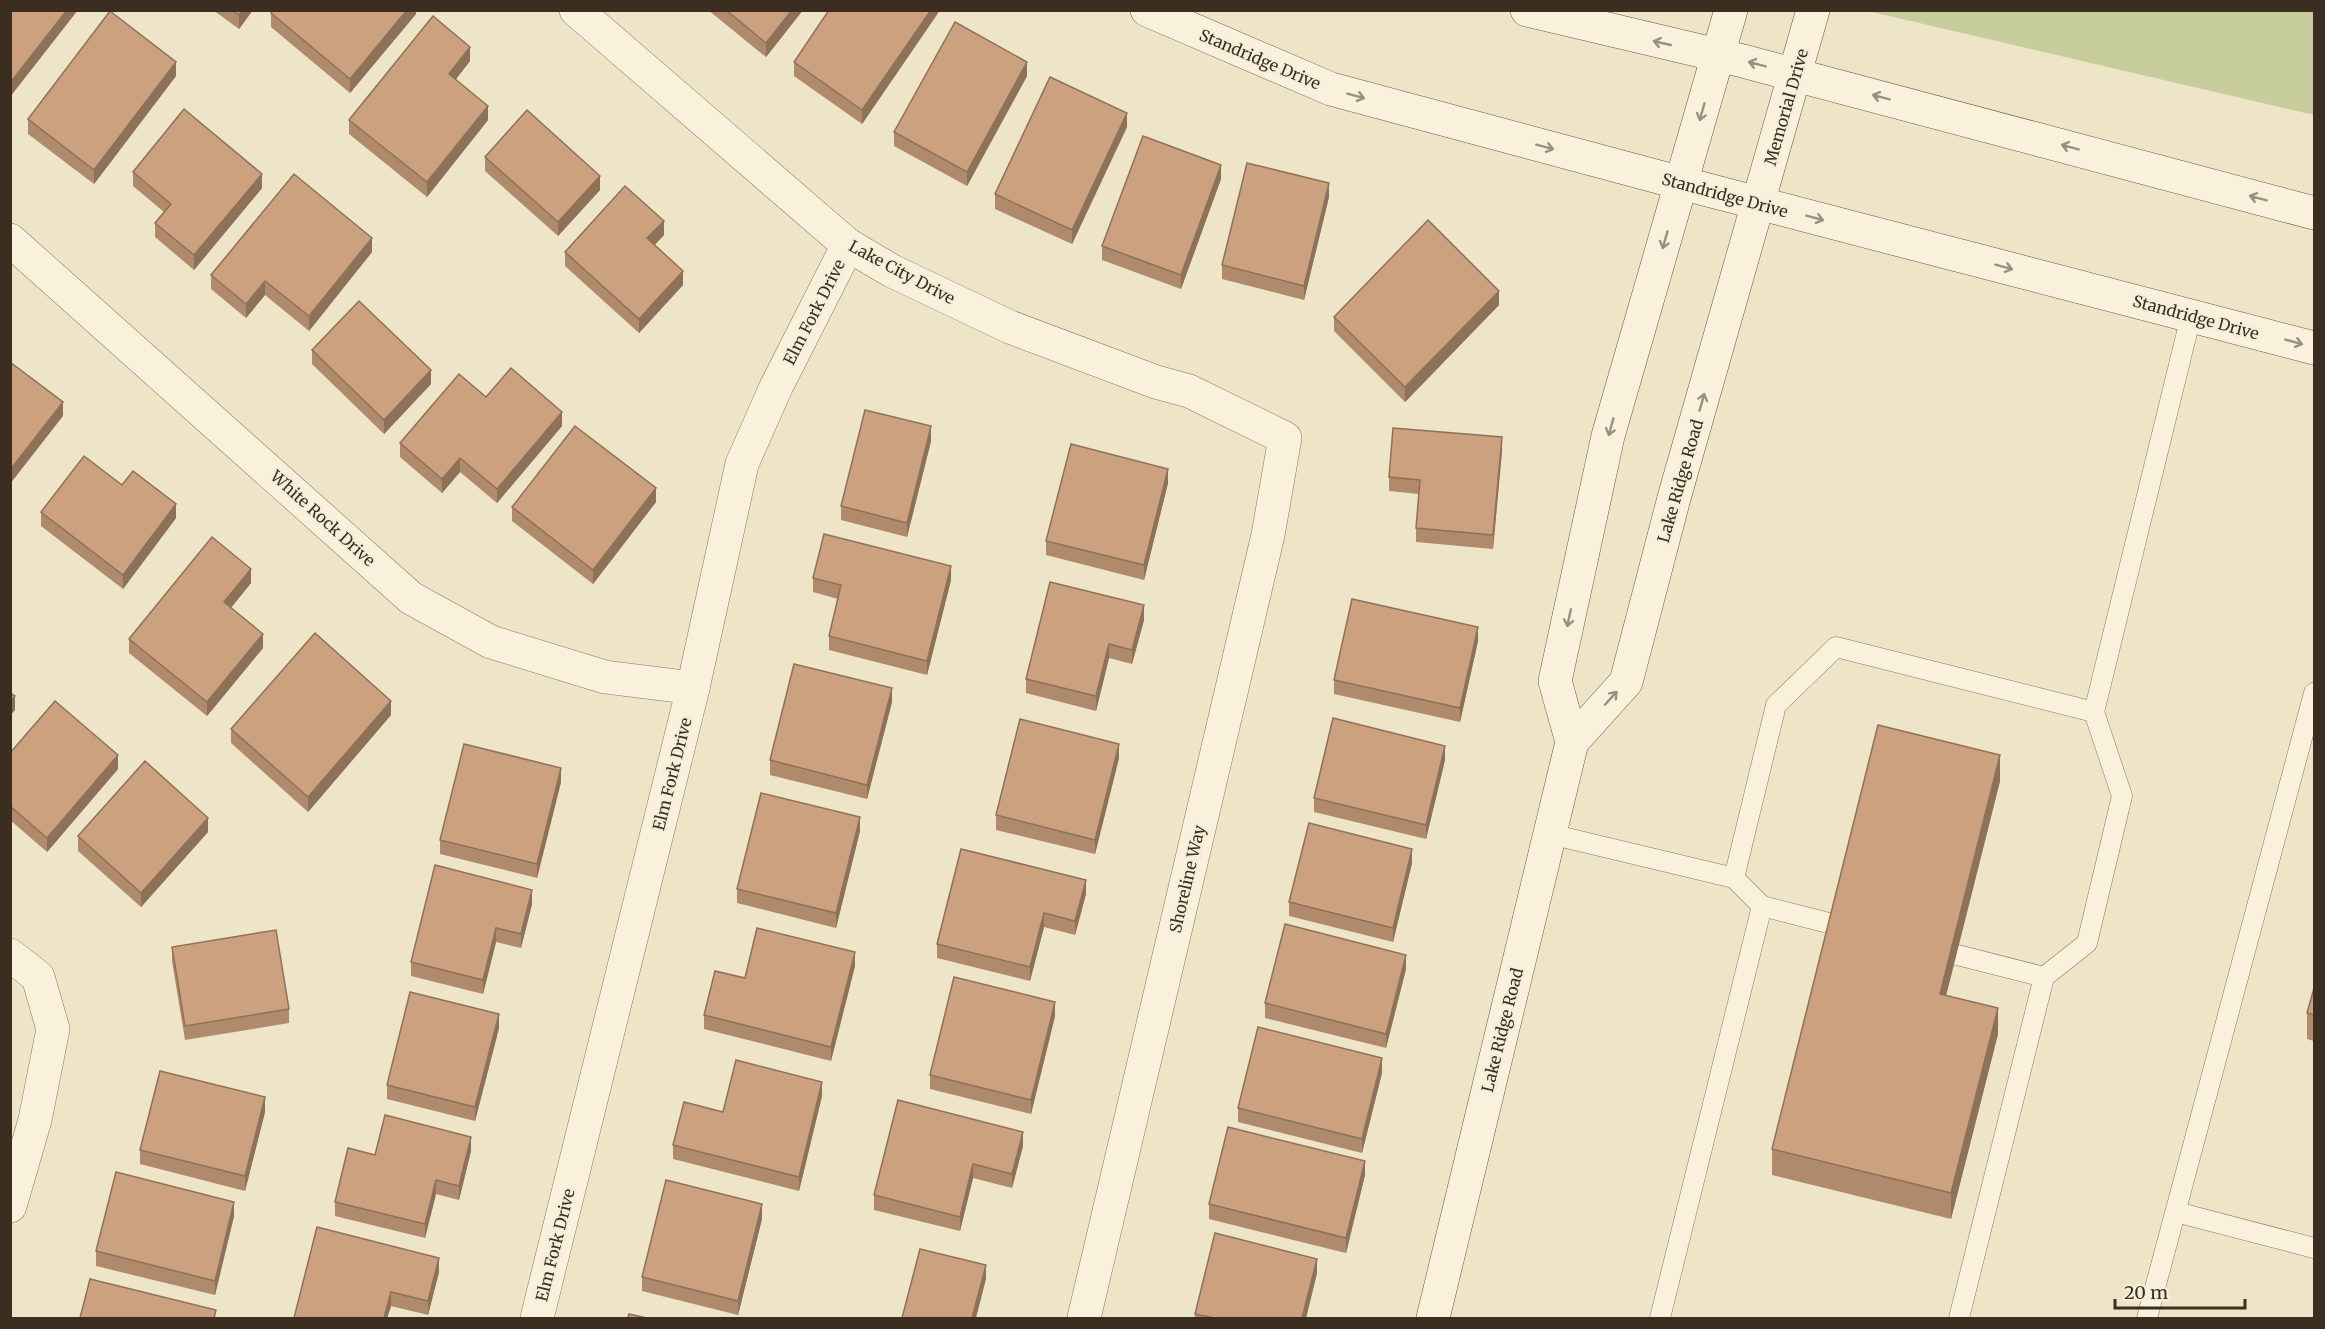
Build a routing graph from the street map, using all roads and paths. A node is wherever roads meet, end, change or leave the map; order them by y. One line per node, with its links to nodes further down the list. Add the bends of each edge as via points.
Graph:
1 (576, 10): 12 (street, Lake City Drive)
2 (1147, 10): 8 (street, Standridge Drive, one-way to 8, via 1331,90)
3 (1527, 10): 6 (street, one-way to 3)
4 (1731, 10): 6 (street)
5 (1813, 10): 7 (street, Memorial Drive)
6 (1718, 56): 7 (street, one-way to 6); 8 (street, one-way to 8)
7 (1796, 75): 9 (street, Memorial Drive); 10 (street, one-way to 7)
8 (1681, 183): 9 (street, Standridge Drive); 19 (street, Lake Ridge Road, one-way to 19, via 1608,436 1555,681)
9 (1758, 203): 13 (street, Standridge Drive, one-way to 13); 19 (street, Lake Ridge Road, one-way to 9, via 1626,682)
10 (2314, 213)
11 (10, 240): 16 (street, White Rock Drive, via 411,598 491,642 605,677)
12 (848, 244): 15 (street, Lake City Drive, via 892,271 1010,327 1189,391); 16 (street, Elm Fork Drive, via 742,464)
13 (2191, 316): 14 (street, Standridge Drive, one-way to 14); 18 (lane)
14 (2314, 348)
15 (1285, 438): 31 (street, Shoreline Way, via 1268,535)
16 (693, 688): 30 (street, Elm Fork Drive)
17 (2314, 693): 28 (lane)
18 (2094, 712): 21 (lane, via 1836,648 1776,705); 26 (lane, via 2122,796 2087,943)
19 (1572, 742): 20 (street, Lake Ridge Road)
20 (1550, 834): 21 (lane); 32 (street, Lake Ridge Road)
21 (1734, 878): 22 (lane)
22 (1762, 906): 23 (lane); 33 (lane)
23 (1875, 935)
24 (1908, 943): 26 (lane)
25 (10, 955): 27 (street, via 38,977 53,1029 35,1120)
26 (2044, 977): 34 (lane)
27 (10, 1206)
28 (2176, 1212): 29 (lane); 35 (lane)
29 (2314, 1248)
30 (537, 1318)
31 (1084, 1318)
32 (1432, 1318)
33 (1660, 1318)
34 (1959, 1318)
35 (2147, 1318)

